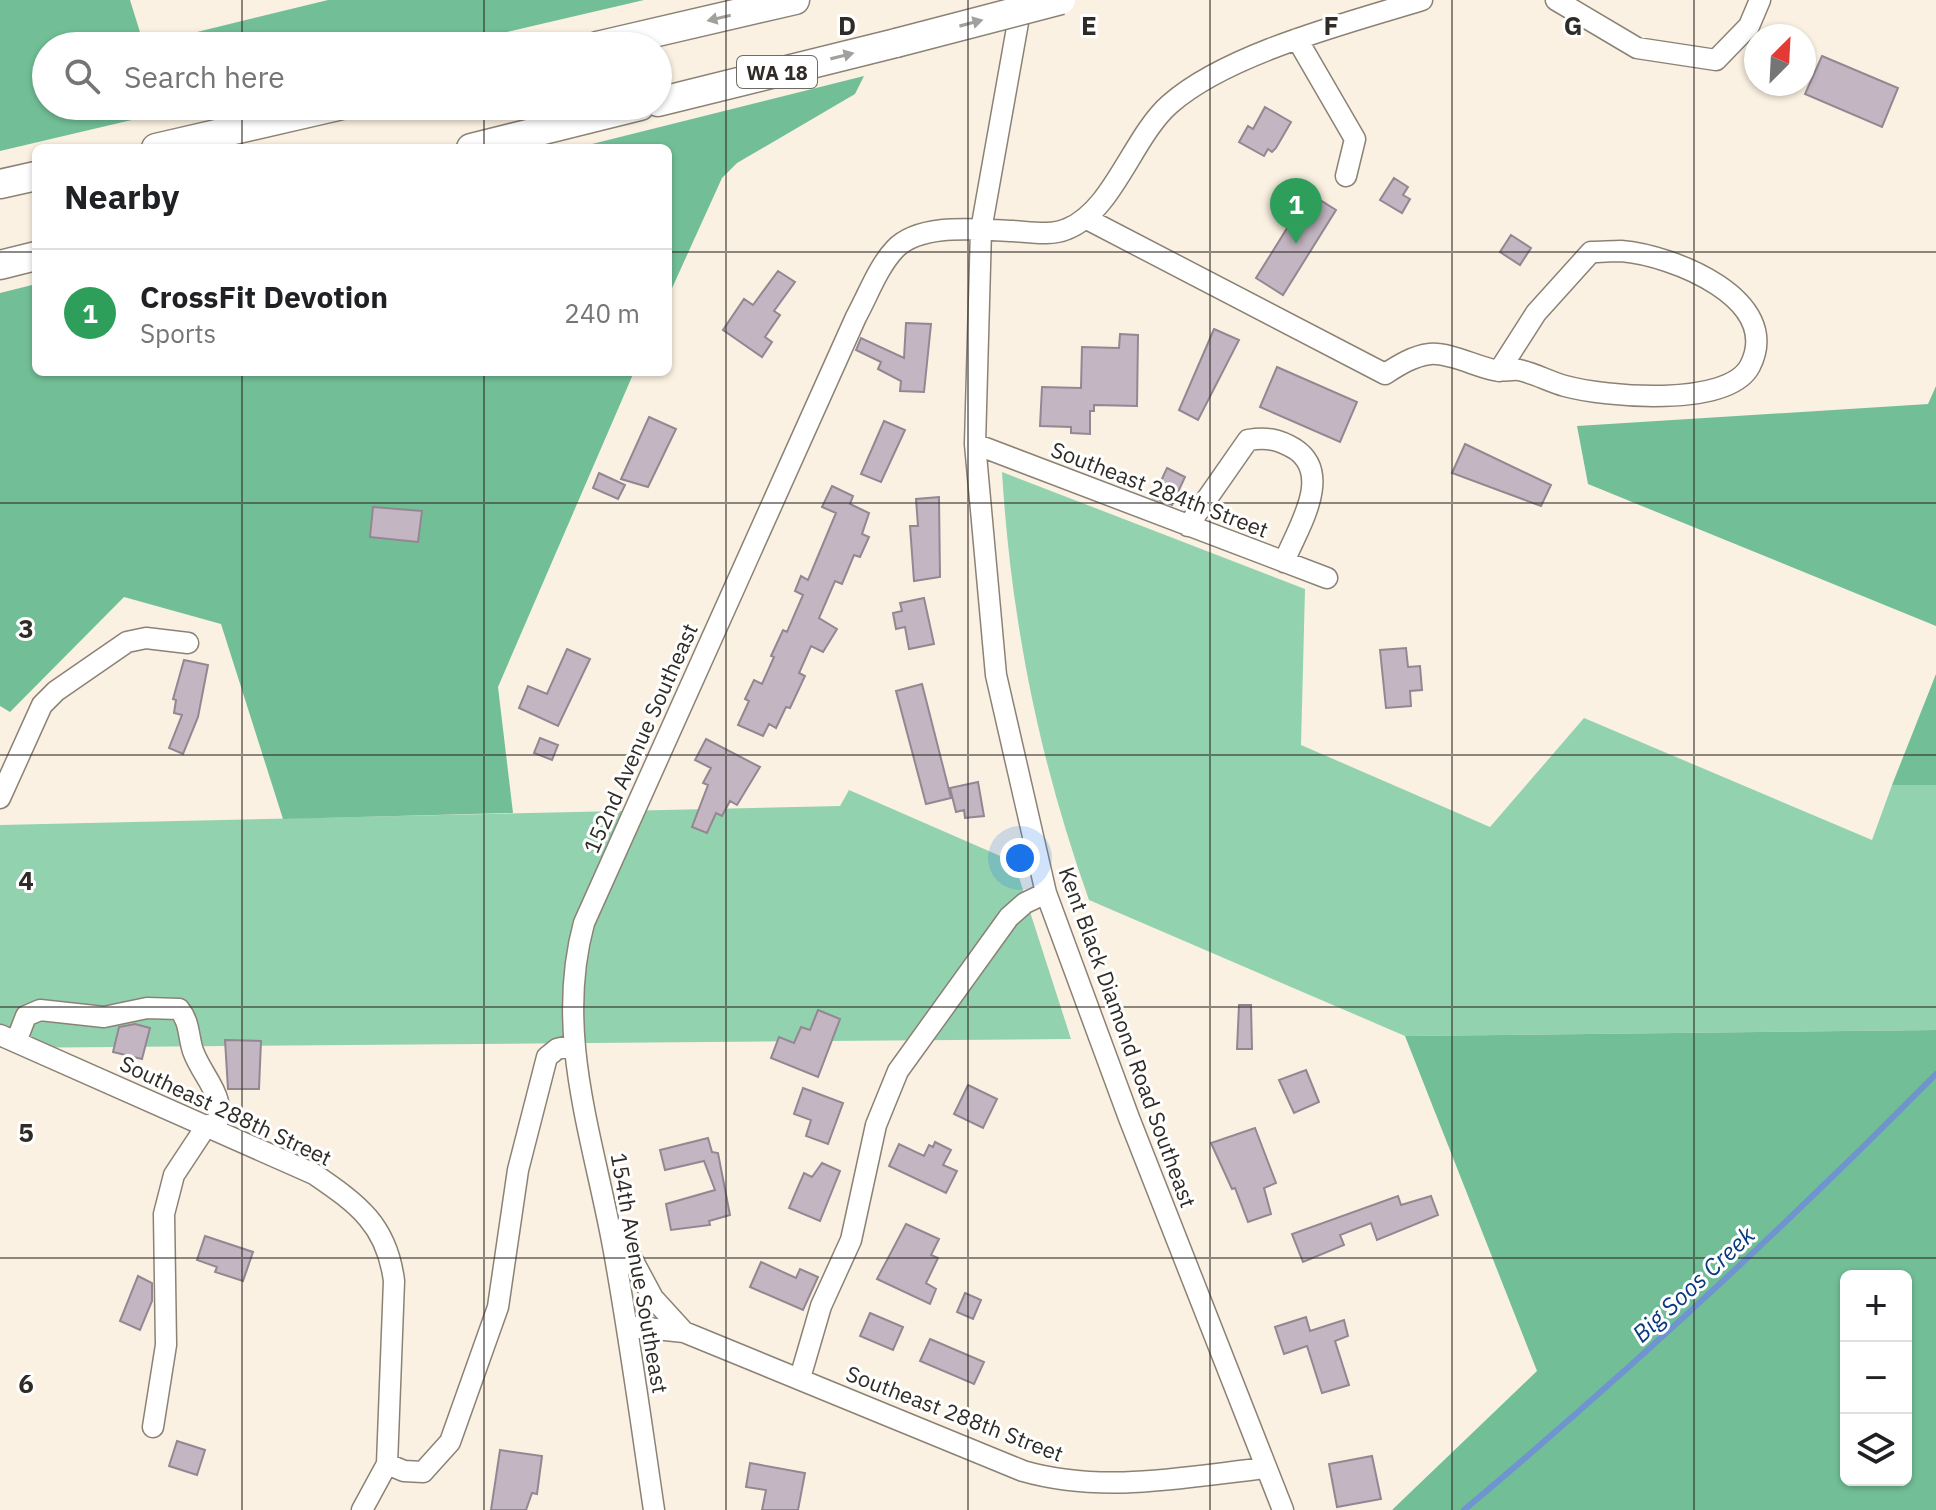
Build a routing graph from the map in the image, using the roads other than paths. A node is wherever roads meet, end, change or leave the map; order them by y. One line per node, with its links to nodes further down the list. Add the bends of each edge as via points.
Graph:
1 (795, 0): 7 (highway, one-way to 7)
2 (1022, 0): 18 (street)
3 (1061, 0): 9 (highway, WA 18, one-way to 3, bridge)
4 (1422, 0): 8 (street)
5 (1556, 0): 6 (street, via 1637,48 1716,60 1749,26)
6 (1760, 0)
7 (657, 32)
8 (1297, 39): 14 (street, via 1355,139); 17 (street, via 1173,101)
9 (672, 99)
10 (277, 120): 12 (highway)
11 (584, 120): 13 (highway)
12 (173, 144)
13 (487, 144)
14 (1346, 176)
15 (32, 177): 16 (highway)
16 (0, 184)
17 (1085, 218): 18 (street, 152nd Avenue Southeast, via 1051,233); 21 (street, via 1385,374 1432,354)
18 (981, 230): 22 (street, Kent Black Diamond Road Southeast); 30 (street, 152nd Avenue Southeast, via 924,234 901,244 856,317 584,923 571,986)
19 (32, 257): 20 (highway)
20 (0, 265)
21 (1499, 371): 21 (street, via 1518,370 1614,395 1686,394 1734,384 1745,376 1756,353 1757,329 1743,305 1681,266 1623,251 1591,252 1536,313)
22 (975, 444): 23 (street, Southeast 284th Street); 28 (street, Kent Black Diamond Road Southeast, via 996,675)
23 (1188, 526): 24 (street, Southeast 284th Street); 24 (street, via 1248,440 1267,437 1284,442 1306,457 1314,471 1313,489)
24 (1284, 562): 25 (street, Southeast 284th Street)
25 (1327, 578)
26 (188, 643): 27 (street, via 146,638 127,642 56,691 42,705)
27 (0, 798)
28 (1046, 893): 35 (street, via 1009,917 898,1071 876,1125 851,1240 821,1306); 38 (street, Kent Black Diamond Road Southeast)
29 (8, 1039): 31 (street, Southeast 288th Street); 31 (street, via 26,1016 40,1010 104,1017 147,1008 179,1009 187,1018 194,1053 217,1090)
30 (574, 1045): 32 (street, 154th Avenue Southeast); 37 (street, via 547,1057 518,1170 498,1307 450,1442 423,1472)
31 (211, 1127): 36 (street, via 174,1175 164,1214 166,1345); 37 (street, Southeast 288th Street, via 314,1174 345,1195 379,1231 391,1256 394,1281)
32 (607, 1212): 33 (street, 154th Avenue Southeast); 34 (street, Southeast 288th Street, via 653,1298)
33 (628, 1326): 34 (street, Southeast 288th Street); 40 (street, 154th Avenue Southeast)
34 (684, 1332): 35 (street, Southeast 288th Street)
35 (800, 1378): 38 (street, Southeast 288th Street, via 1023,1471 1059,1481 1107,1485)
36 (153, 1427)
37 (387, 1464): 39 (street)
38 (1266, 1468): 41 (street, Kent Black Diamond Road Southeast)
39 (362, 1510)
40 (654, 1510)
41 (1283, 1510)

